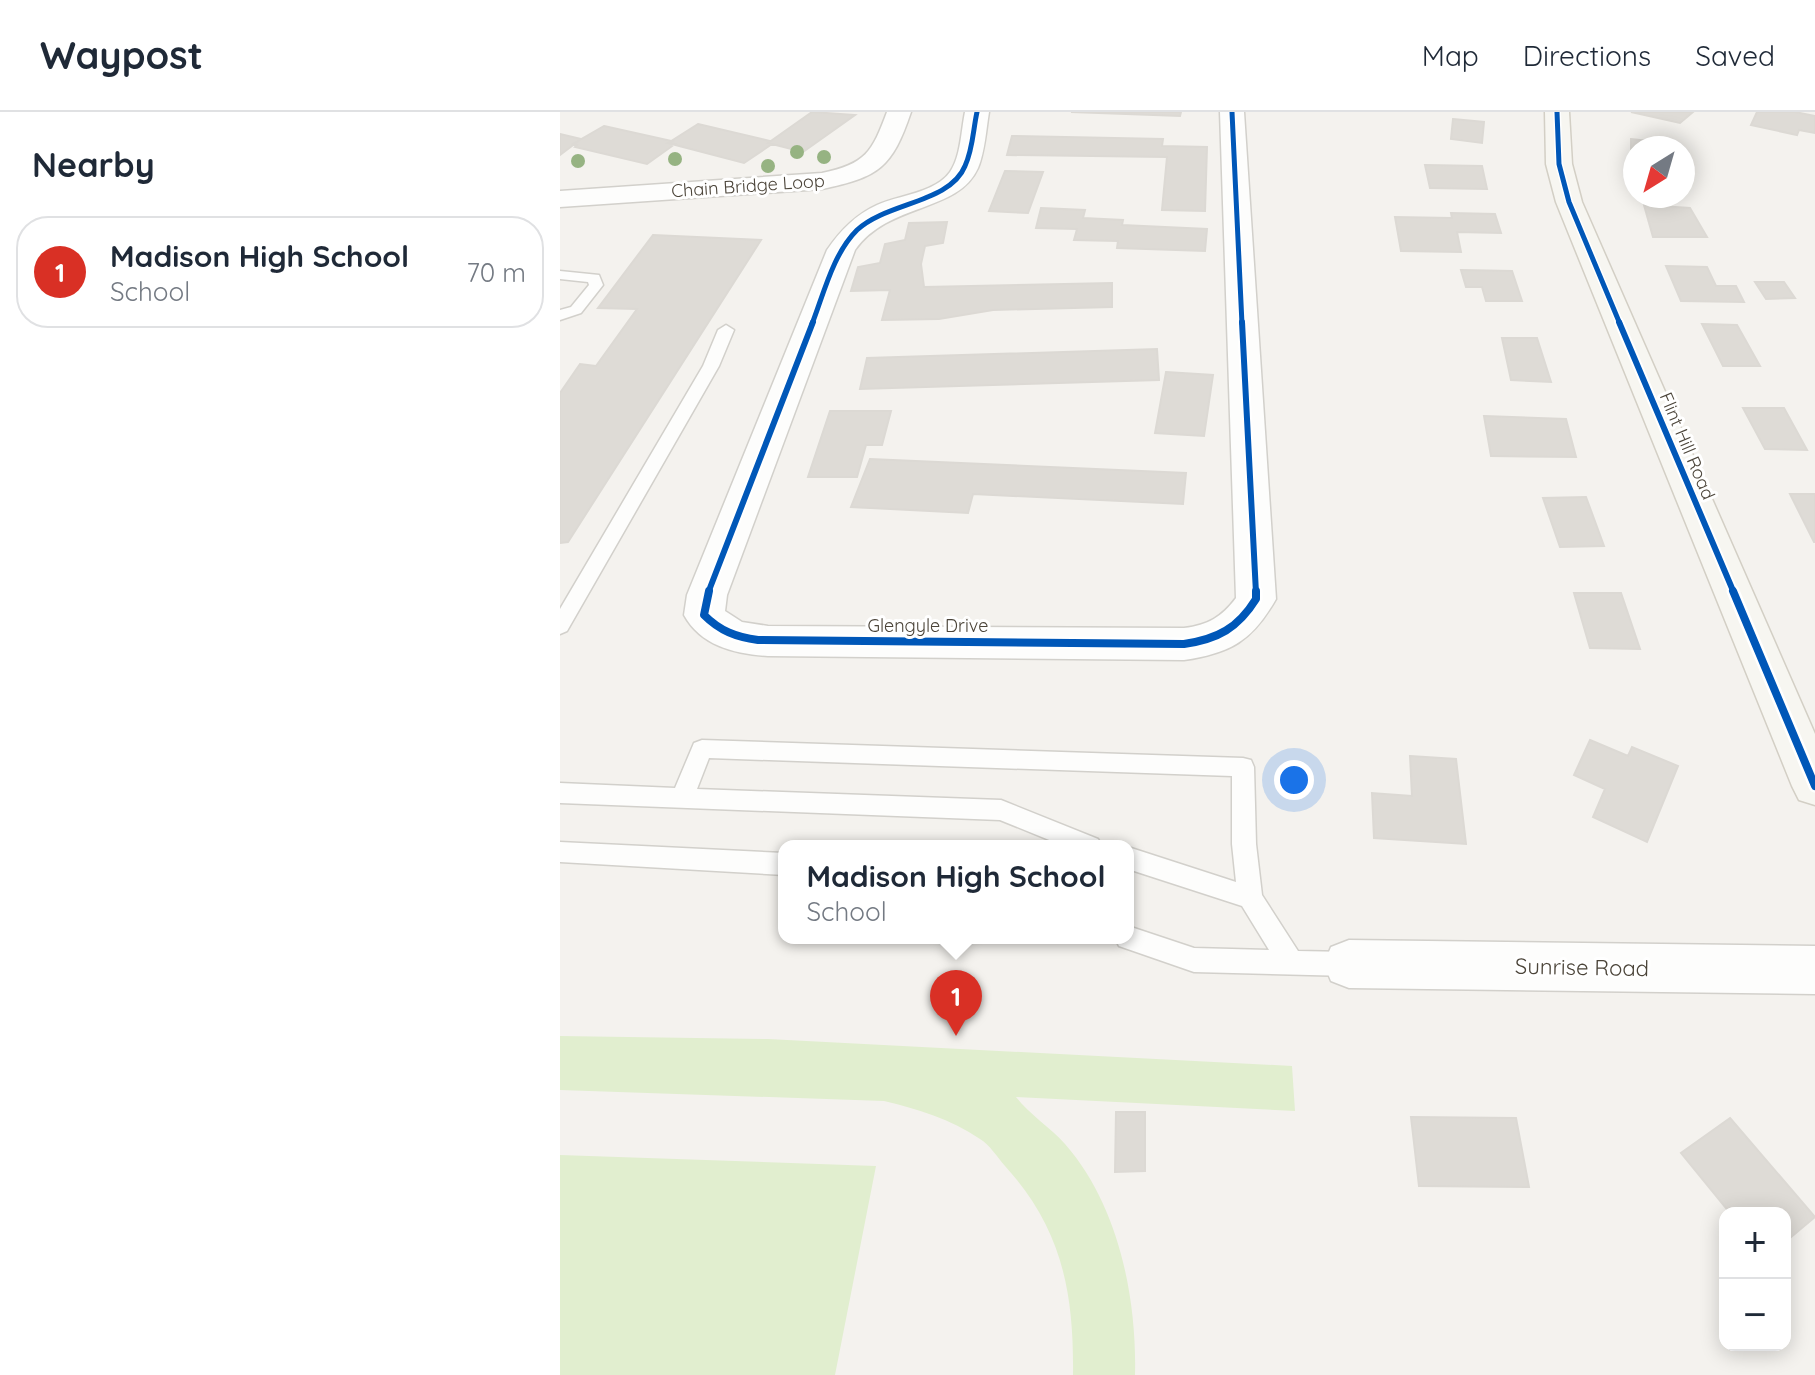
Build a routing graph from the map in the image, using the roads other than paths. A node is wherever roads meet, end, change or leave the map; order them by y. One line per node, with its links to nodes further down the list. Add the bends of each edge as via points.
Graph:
1 (899, 112): 5 (street, Chain Bridge Loop, via 885,153 875,164 844,177)
2 (977, 112): 3 (street, Glengyle Drive, via 965,168 955,182 867,220 841,250 707,595 704,615 716,629 738,639 768,641 1184,644 1210,641 1247,615 1256,599)
3 (1232, 112)
4 (1557, 112): 10 (street, Flint Hill Road, via 1559,164 1569,202)
5 (560, 199)
6 (560, 275): 7 (lane, via 594,278 596,285 576,310)
7 (560, 315)
8 (726, 330): 9 (lane, via 711,366)
9 (560, 626)
10 (1815, 786)
11 (560, 793): 12 (lane)
12 (682, 798): 13 (lane, via 1001,810); 17 (lane, via 702,749 1243,767)
13 (1075, 840)
14 (560, 852): 16 (lane)
15 (1134, 860): 17 (lane)
16 (778, 864)
17 (1250, 898): 19 (lane)
18 (1134, 940): 19 (lane, via 1194,960)
19 (1292, 963): 20 (lane)
20 (1349, 964): 21 (street, Sunrise Road)
21 (1815, 970)

